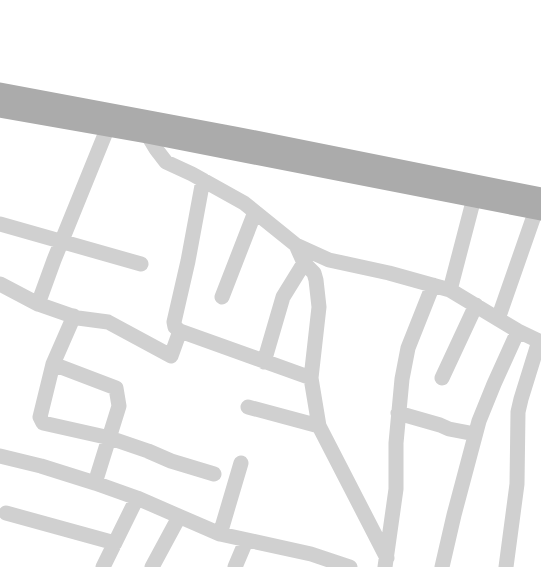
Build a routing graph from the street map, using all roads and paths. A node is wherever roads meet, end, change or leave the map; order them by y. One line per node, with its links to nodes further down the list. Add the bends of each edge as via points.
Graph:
1 (0, 92): 7 (main road, via 227,135)
2 (0, 108): 3 (main road)
3 (108, 127): 4 (main road); 10 (street)
4 (147, 134): 5 (street, via 166,162); 6 (main road)
5 (203, 180): 8 (street); 21 (street, via 174,322)
6 (474, 198): 7 (main road); 15 (street)
7 (539, 206): 20 (street)
8 (255, 212): 11 (street); 16 (street)
9 (0, 224): 10 (street)
10 (61, 242): 12 (street); 17 (street)
11 (303, 253): 14 (street); 24 (street, via 282,297); 26 (street, via 314,273 319,307)
12 (140, 264)
13 (0, 284): 17 (street)
14 (433, 285): 15 (street); 29 (street, via 408,348)
15 (450, 290): 18 (street)
16 (222, 297)
17 (38, 304): 19 (street)
18 (476, 305): 20 (street); 27 (street)
19 (74, 316): 21 (street, via 108,322 171,356); 25 (street)
20 (498, 319): 22 (street)
21 (180, 331): 24 (street)
22 (518, 331): 23 (street); 31 (street, via 483,408)
23 (540, 342): 50 (street, via 518,412 517,484)
24 (264, 362): 26 (street)
25 (53, 364): 32 (street, via 116,388 119,406); 32 (street, via 41,421)
26 (311, 378): 30 (street)
27 (442, 378)
28 (248, 407): 30 (street)
29 (398, 413): 31 (street, via 449,429); 44 (street, via 396,489)
30 (319, 426): 44 (street)
31 (475, 434): 49 (street)
32 (110, 438): 35 (street, via 171,462); 36 (street)
33 (0, 456): 36 (street)
34 (241, 463): 40 (street)
35 (214, 474)
36 (95, 483): 37 (street)
37 (137, 498): 39 (street); 42 (street)
38 (6, 513): 42 (street)
39 (179, 517): 40 (street); 46 (street)
40 (220, 534): 41 (street)
41 (246, 541): 43 (street); 47 (street)
42 (115, 543): 45 (street)
43 (308, 561): 48 (street)
44 (386, 563)
45 (103, 567)
46 (152, 567)
47 (235, 567)
48 (350, 567)
49 (442, 567)
50 (506, 567)

